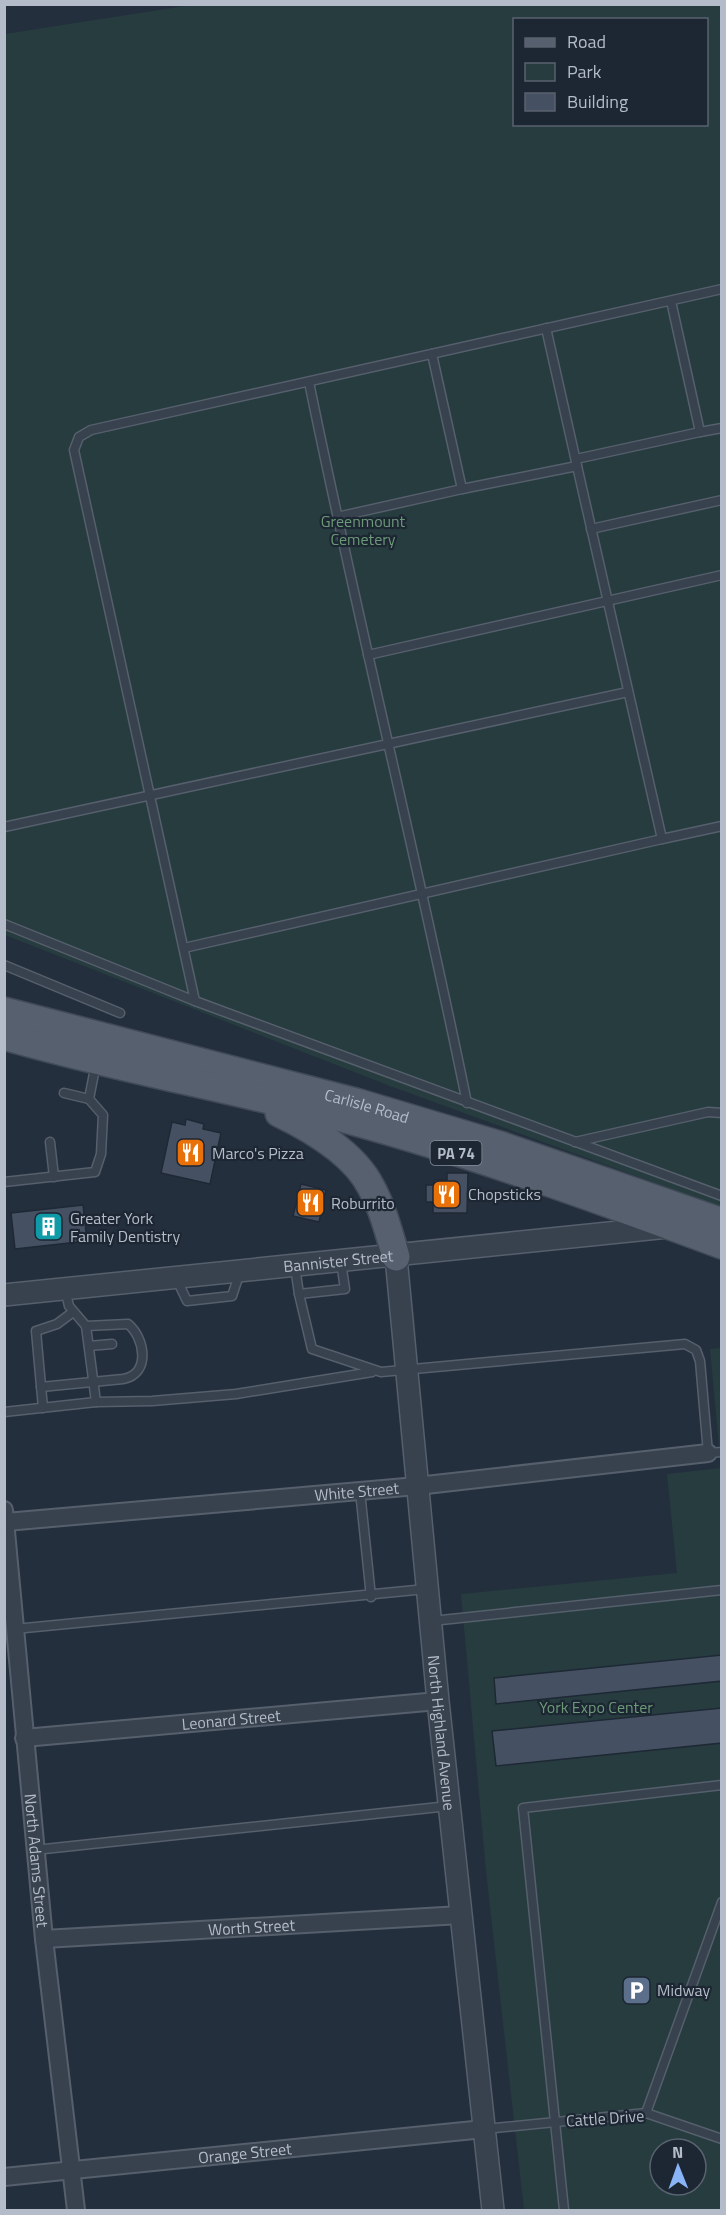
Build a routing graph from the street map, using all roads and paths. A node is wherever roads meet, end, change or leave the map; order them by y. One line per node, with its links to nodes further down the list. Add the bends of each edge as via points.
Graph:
1 (722, 289): 2 (lane)
2 (671, 301): 3 (lane); 7 (lane)
3 (546, 328): 4 (lane); 8 (lane)
4 (432, 354): 5 (lane); 9 (lane)
5 (309, 382): 11 (lane); 18 (lane, via 91,430 79,437 74,450)
6 (722, 428): 7 (lane)
7 (700, 432): 8 (lane)
8 (577, 463): 9 (lane); 12 (lane)
9 (462, 489): 11 (lane)
10 (722, 500): 12 (lane)
11 (337, 517): 15 (lane)
12 (591, 529): 14 (lane)
13 (722, 575): 14 (lane)
14 (606, 600): 15 (lane); 16 (lane)
15 (368, 655): 17 (lane)
16 (627, 692): 17 (lane); 21 (lane)
17 (389, 745): 18 (lane); 22 (lane)
18 (151, 797): 20 (lane); 24 (lane)
19 (722, 826): 21 (lane)
20 (4, 827)
21 (662, 839): 22 (lane)
22 (424, 894): 24 (lane); 34 (lane)
23 (4, 924): 26 (lane)
24 (184, 948): 26 (lane)
25 (4, 965): 28 (lane)
26 (195, 1001): 34 (lane)
27 (4, 1011): 41 (main road, Carlisle Road / PA 74, via 390,1112 555,1163)
28 (120, 1012)
29 (4, 1035): 30 (main road, Carlisle Road / PA 74)
30 (97, 1060): 31 (main road, Carlisle Road / PA 74); 33 (lane)
31 (237, 1092): 42 (main road, Carlisle Road / PA 74, via 426,1143); 45 (main road, via 300,1123 357,1167 383,1213)
32 (64, 1093): 33 (lane)
33 (89, 1099): 38 (lane, via 103,1115 99,1166 95,1172)
34 (467, 1103): 37 (lane)
35 (722, 1113): 37 (lane, via 708,1112)
36 (50, 1142): 38 (lane)
37 (575, 1142): 40 (lane)
38 (54, 1177): 39 (lane)
39 (4, 1182)
40 (722, 1196)
41 (722, 1222)
42 (671, 1227): 43 (main road, via 692,1224); 44 (main road, Carlisle Road / PA 74); 45 (street, Bannister Street)
43 (722, 1230)
44 (722, 1245)
45 (396, 1257): 46 (street, Bannister Street); 58 (street, North Highland Avenue)
46 (341, 1262): 47 (street, Bannister Street); 49 (lane, via 345,1289)
47 (295, 1266): 48 (street, Bannister Street); 49 (lane)
48 (65, 1289): 50 (street, Bannister Street); 51 (lane)
49 (298, 1294): 57 (lane, via 312,1349)
50 (4, 1295)
51 (73, 1312): 52 (lane); 60 (lane, via 57,1324 36,1331)
52 (86, 1326): 54 (lane, via 128,1324 135,1329); 56 (lane)
53 (128, 1343): 54 (lane)
54 (140, 1343): 59 (lane, via 143,1360 134,1377)
55 (112, 1344): 56 (lane)
56 (89, 1346): 59 (lane)
57 (376, 1371): 58 (lane); 61 (lane, via 236,1394)
58 (406, 1371): 64 (lane, via 685,1344 696,1350 700,1361); 65 (street, North Highland Avenue)
59 (93, 1381): 60 (lane); 61 (lane)
60 (41, 1387): 62 (lane)
61 (96, 1401): 62 (lane)
62 (43, 1408): 63 (lane)
63 (4, 1412)
64 (715, 1453): 65 (street, White Street)
65 (417, 1486): 66 (street, White Street); 68 (street, North Highland Avenue)
66 (360, 1491): 67 (street, White Street); 70 (lane)
67 (5, 1516): 72 (street, North Adams Street)
68 (429, 1589): 70 (lane); 71 (street, North Highland Avenue)
69 (722, 1590): 71 (lane)
70 (371, 1597): 72 (lane)
71 (432, 1621): 73 (street, North Highland Avenue)
72 (15, 1629): 74 (street, North Adams Street)
73 (438, 1701): 74 (street, Leonard Street); 76 (street, North Highland Avenue)
74 (24, 1738): 77 (street, North Adams Street)
75 (722, 1785): 82 (lane, via 523,1808)
76 (449, 1806): 77 (lane); 79 (street, North Highland Avenue)
77 (35, 1850): 80 (street, North Adams Street)
78 (722, 1902): 81 (lane)
79 (461, 1915): 80 (street, Worth Street); 83 (street, North Highland Avenue)
80 (44, 1939): 85 (street, North Adams Street)
81 (646, 2112): 82 (lane, Cattle Drive); 84 (lane, Cattle Drive)
82 (556, 2122): 83 (lane, Cattle Drive); 89 (lane)
83 (484, 2129): 85 (street, Orange Street); 88 (street, North Highland Avenue)
84 (722, 2139)
85 (72, 2171): 86 (street, Orange Street); 87 (street, North Adams Street)
86 (4, 2177)
87 (76, 2211)
88 (493, 2211)
89 (564, 2211)

